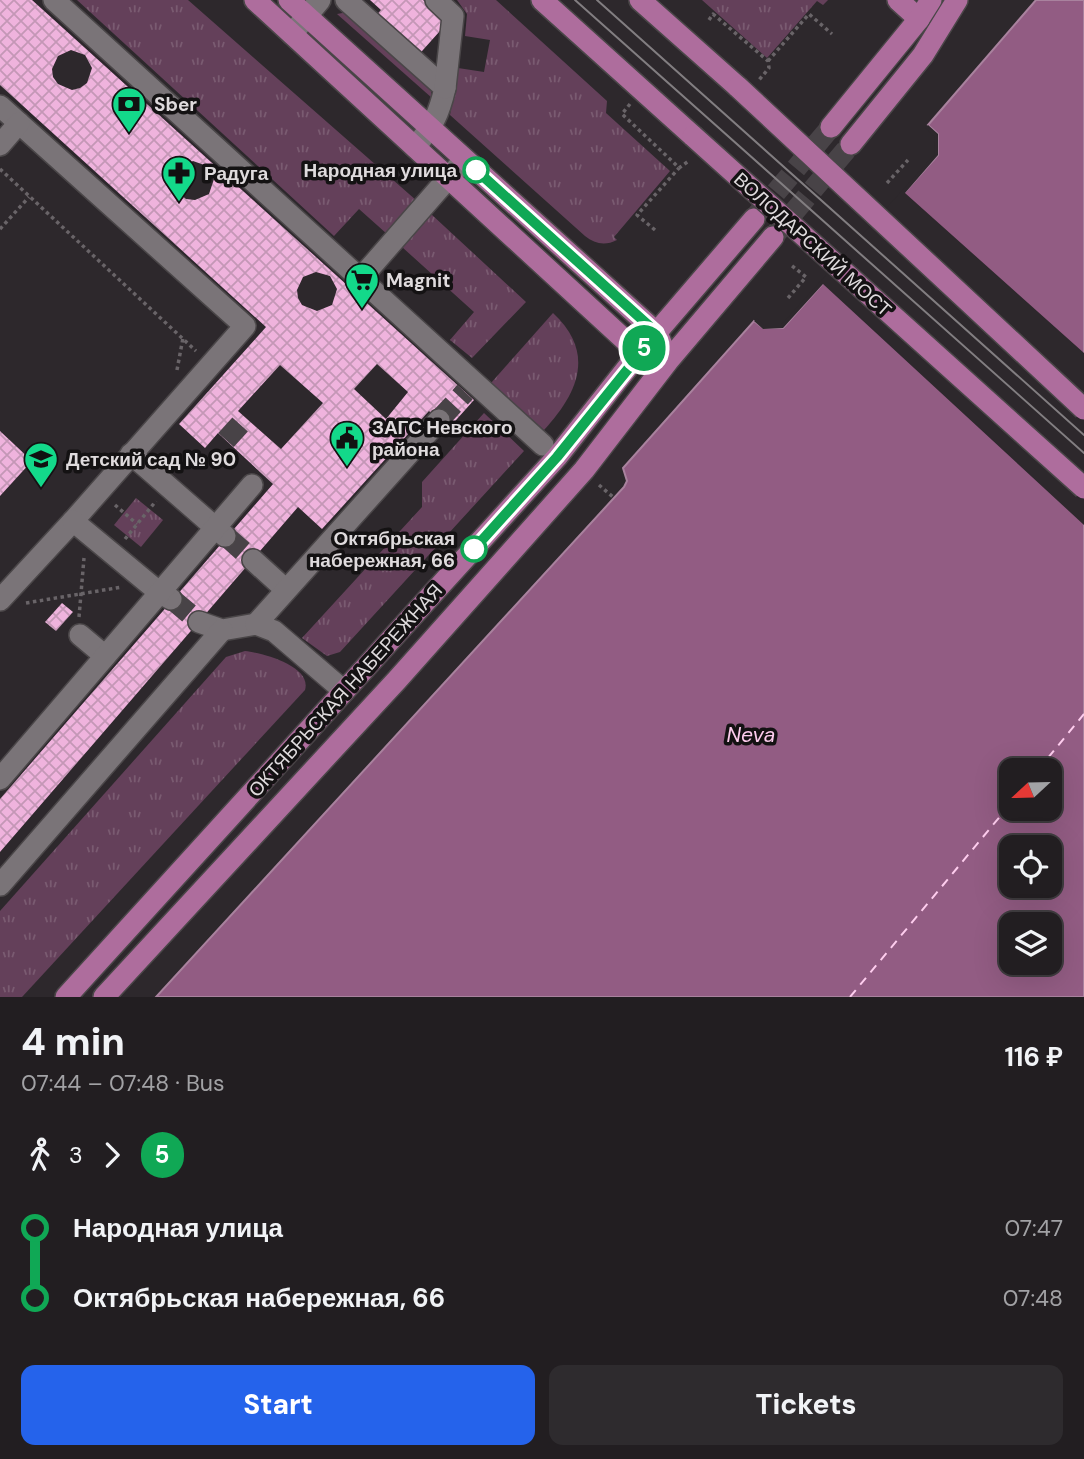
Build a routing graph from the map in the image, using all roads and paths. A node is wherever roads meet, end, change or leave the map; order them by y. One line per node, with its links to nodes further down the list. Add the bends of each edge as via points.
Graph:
1 (54, 0): 41 (lane)
2 (255, 0): 15 (main road)
3 (289, 0): 11 (main road)
4 (436, 0): 19 (lane, via 453,16)
5 (542, 0): 54 (main road, ВОЛОДАРСКИЙ МОСТ, bridge)
6 (640, 0): 47 (main road, bridge)
7 (898, 0): 12 (main road)
8 (932, 0): 12 (main road); 13 (main road)
9 (957, 0): 13 (main road)
10 (358, 4): 19 (lane)
11 (313, 8): 15 (lane); 24 (main road)
12 (919, 19): 13 (main road); 23 (main road)
13 (946, 19): 25 (main road)
14 (709, 20): 17 (path, via 713,14)
15 (292, 34): 27 (main road)
16 (832, 34): 17 (path, via 809,14)
17 (768, 61): 18 (path)
18 (763, 75)
19 (445, 88): 24 (lane)
20 (630, 105): 31 (path, via 622,114)
21 (0, 106): 22 (lane)
22 (19, 123): 26 (lane); 46 (lane, via 244,326)
23 (831, 127)
24 (431, 129): 27 (lane); 28 (main road)
25 (851, 144)
26 (0, 145)
27 (415, 147): 33 (main road)
28 (464, 160): 33 (lane); 43 (main road)
29 (908, 160): 34 (path)
30 (687, 164): 31 (path)
31 (679, 168): 38 (path, via 637,215)
32 (0, 169): 35 (path)
33 (449, 177): 41 (lane); 44 (main road)
34 (887, 183)
35 (30, 197): 37 (path); 46 (path)
36 (754, 219): 43 (main road, ОКТЯБРЬСКАЯ НАБЕРЕЖНАЯ)
37 (0, 229)
38 (655, 230)
39 (773, 237): 45 (main road, ОКТЯБРЬСКАЯ НАБЕРЕЖНАЯ)
40 (791, 265): 42 (path, via 806,277)
41 (361, 278): 49 (lane, via 469,386)
42 (788, 298)
43 (657, 333): 44 (main road, ОКТЯБРЬСКАЯ НАБЕРЕЖНАЯ); 45 (main road)
44 (639, 353): 45 (lane); 71 (main road, ОКТЯБРЬСКАЯ НАБЕРЕЖНАЯ, via 557,457)
45 (668, 361): 75 (main road, ОКТЯБРЬСКАЯ НАБЕРЕЖНАЯ, via 584,470)
46 (210, 364): 50 (lane)
47 (1084, 409)
48 (439, 421): 62 (lane)
49 (543, 445)
50 (131, 454): 53 (lane); 55 (lane)
51 (252, 485): 59 (lane)
52 (601, 486): 56 (path)
53 (168, 487): 57 (path); 59 (lane)
54 (1084, 488)
55 (99, 491): 57 (path); 58 (lane)
56 (614, 497)
57 (137, 524): 60 (path)
58 (79, 526): 60 (lane); 64 (path); 65 (lane)
59 (221, 533): 63 (lane)
60 (112, 554): 63 (lane)
61 (253, 560): 62 (lane)
62 (285, 589): 67 (lane)
63 (160, 592): 64 (path); 70 (lane)
64 (82, 593): 65 (path); 68 (path)
65 (7, 602)
66 (199, 622): 69 (lane)
67 (256, 624): 69 (lane); 71 (lane, via 274,631)
68 (79, 626): 70 (lane)
69 (222, 630): 73 (lane)
70 (105, 656): 72 (lane)
71 (344, 691): 74 (main road, ОКТЯБРЬСКАЯ НАБЕРЕЖНАЯ)
72 (0, 779)
73 (0, 885)
74 (66, 997)
75 (104, 997)

